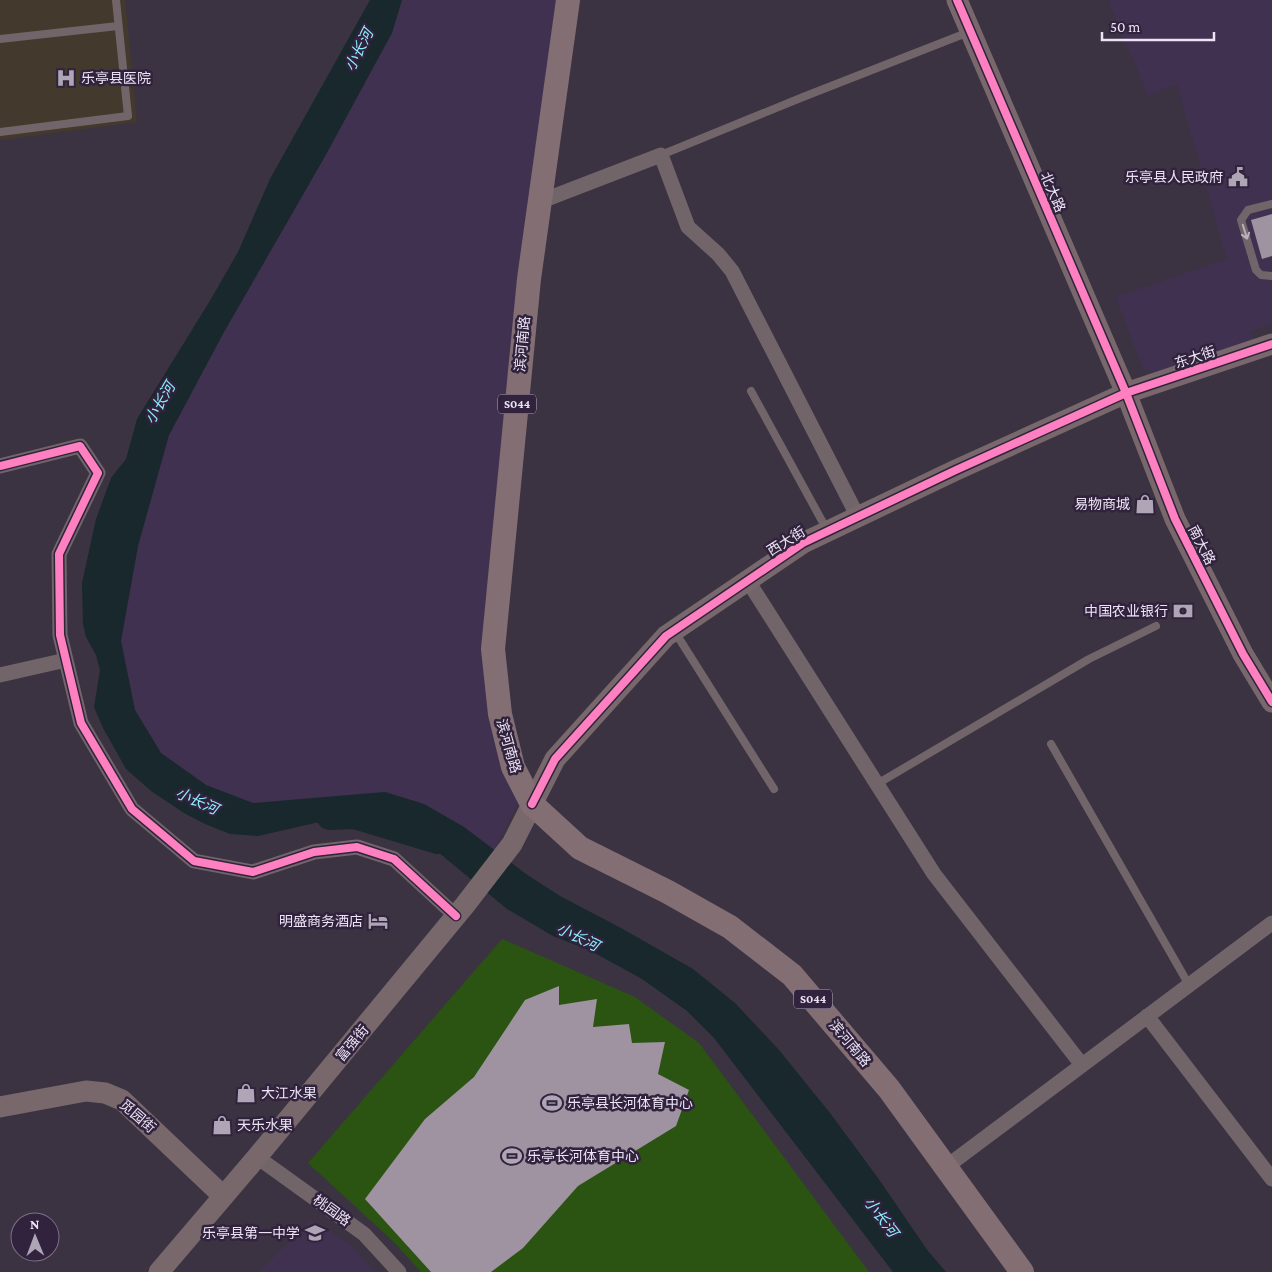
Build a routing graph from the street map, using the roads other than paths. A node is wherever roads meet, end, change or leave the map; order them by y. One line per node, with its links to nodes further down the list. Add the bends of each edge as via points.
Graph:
1 (116, 0): 4 (lane)
2 (568, 0): 9 (main road, 滨河南路 / S044)
3 (957, 0): 5 (street, 北大路)
4 (118, 26): 6 (lane); 7 (lane, via 128,116)
5 (971, 31): 8 (lane); 14 (street, 北大路)
6 (0, 39)
7 (0, 132)
8 (661, 155): 9 (street); 16 (street, via 688,227 732,271)
9 (539, 202): 27 (main road, 滨河南路 / S044, via 493,649 500,714 513,768)
10 (1272, 204): 11 (lane, one-way to 11, via 1248,210 1241,220 1256,270 1262,275)
11 (1272, 276)
12 (1272, 344): 14 (street, 东大街)
13 (751, 391): 17 (lane)
14 (1126, 393): 16 (street, 西大街); 23 (street, 南大路, via 1175,519 1243,654)
15 (0, 466): 21 (street, via 80,446 98,473 59,554 60,635)
16 (858, 517): 17 (street, 西大街)
17 (828, 532): 18 (street, 西大街)
18 (748, 581): 20 (street, 西大街); 25 (street)
19 (1156, 626): 25 (lane, via 1088,659)
20 (674, 630): 26 (lane); 27 (street, 西大街, via 555,759)
21 (66, 660): 22 (street); 28 (street, via 81,723 132,809 194,861 253,872 314,852 356,847 394,859)
22 (0, 675)
23 (1272, 702)
24 (1051, 744): 30 (lane)
25 (877, 784): 32 (street, via 934,874)
26 (774, 789)
27 (532, 804): 28 (street, 富强街, via 512,844); 35 (main road, 滨河南路 / S044, via 580,848 730,927 792,975 889,1090)
28 (461, 911): 34 (street, 富强街)
29 (1272, 924): 30 (street)
30 (1189, 985): 31 (street)
31 (1147, 1016): 32 (street); 36 (street)
32 (1082, 1065): 35 (street)
33 (0, 1107): 37 (street, 觅园街, via 86,1091 105,1093 122,1100)
34 (257, 1157): 37 (street, 富强街); 39 (street, 桃园路, via 364,1234)
35 (946, 1167): 40 (main road, 滨河南路 / S044)
36 (1272, 1179)
37 (223, 1196): 38 (street, 富强街)
38 (159, 1272)
39 (398, 1272)
40 (1022, 1272)

